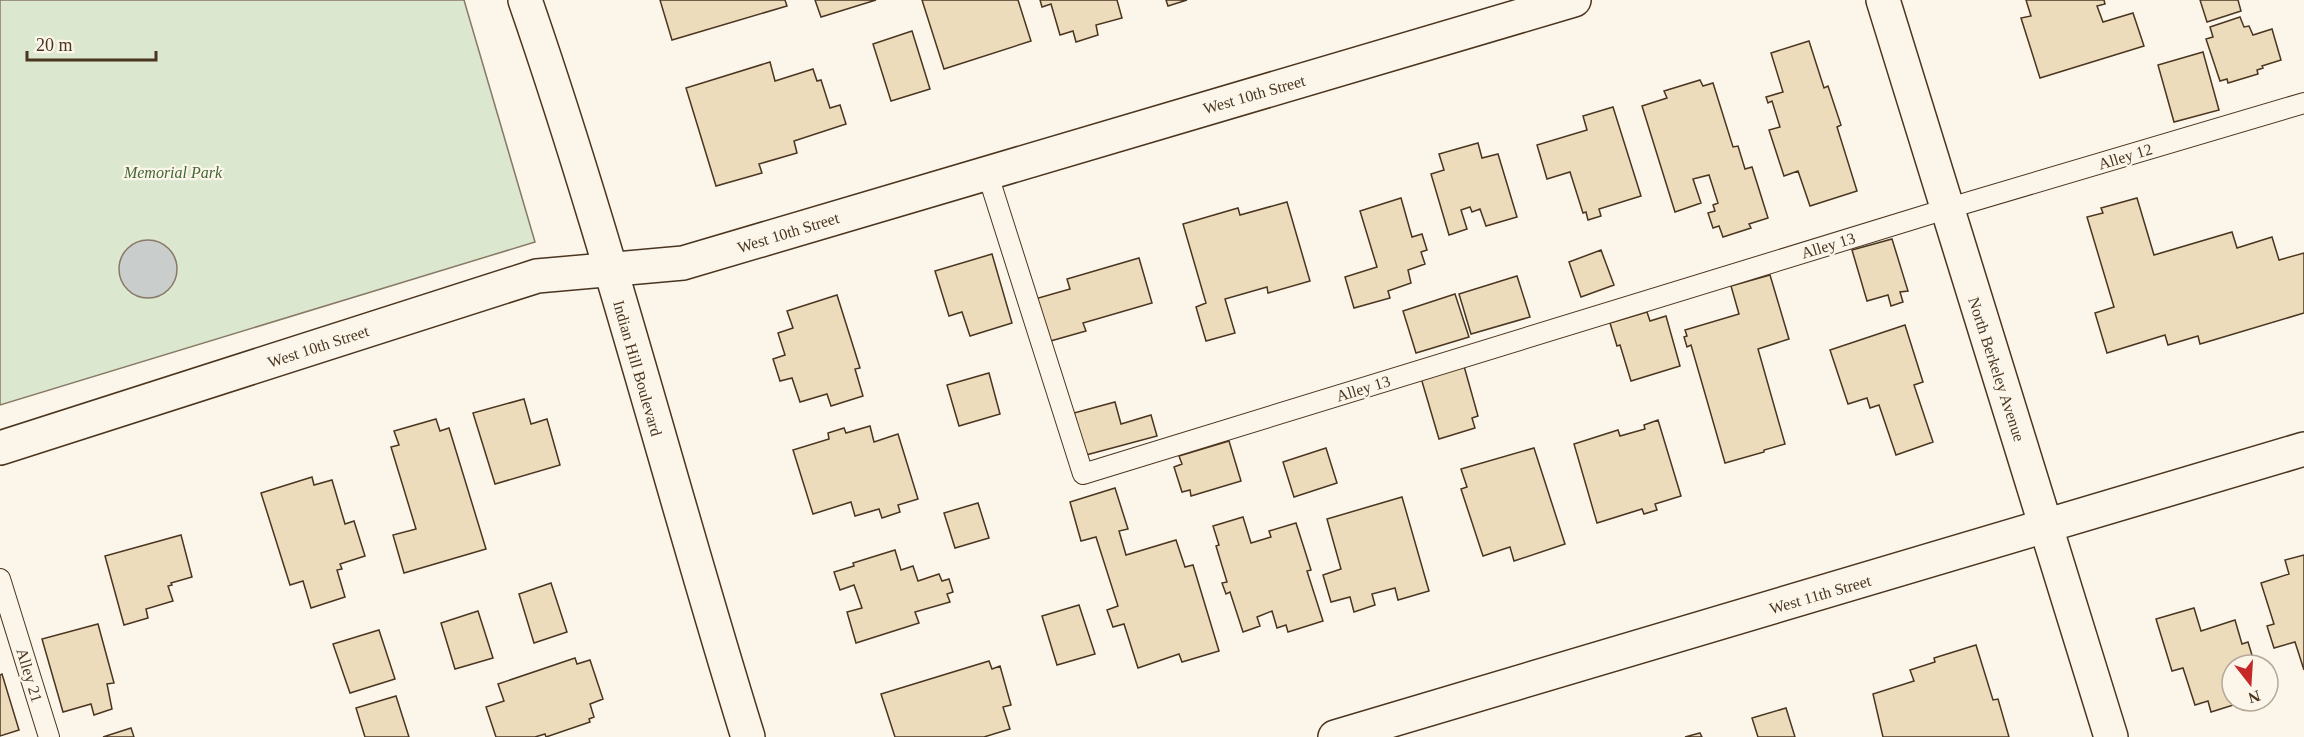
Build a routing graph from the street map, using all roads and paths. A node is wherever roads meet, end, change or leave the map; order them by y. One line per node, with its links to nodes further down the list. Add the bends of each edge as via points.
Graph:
1 (525, 0): 7 (street, Indian Hill Boulevard, via 563,111)
2 (1574, 0): 5 (street, West 10th Street)
3 (1883, 0): 6 (street, North Berkeley Avenue)
4 (2304, 103): 6 (lane, Alley 12)
5 (987, 172): 6 (lane, Alley 13, via 1083,474); 7 (street, West 10th Street, via 683,263)
6 (1946, 209): 10 (street, North Berkeley Avenue)
7 (609, 270): 8 (street, West 10th Street, via 537,276); 13 (street, Indian Hill Boulevard)
8 (0, 448)
9 (2304, 449): 10 (street, West 11th Street)
10 (2047, 527): 14 (street, West 11th Street); 15 (street, North Berkeley Avenue)
11 (0, 579): 12 (lane, Alley 21)
12 (49, 737)
13 (748, 737)
14 (1335, 737)
15 (2111, 737)

